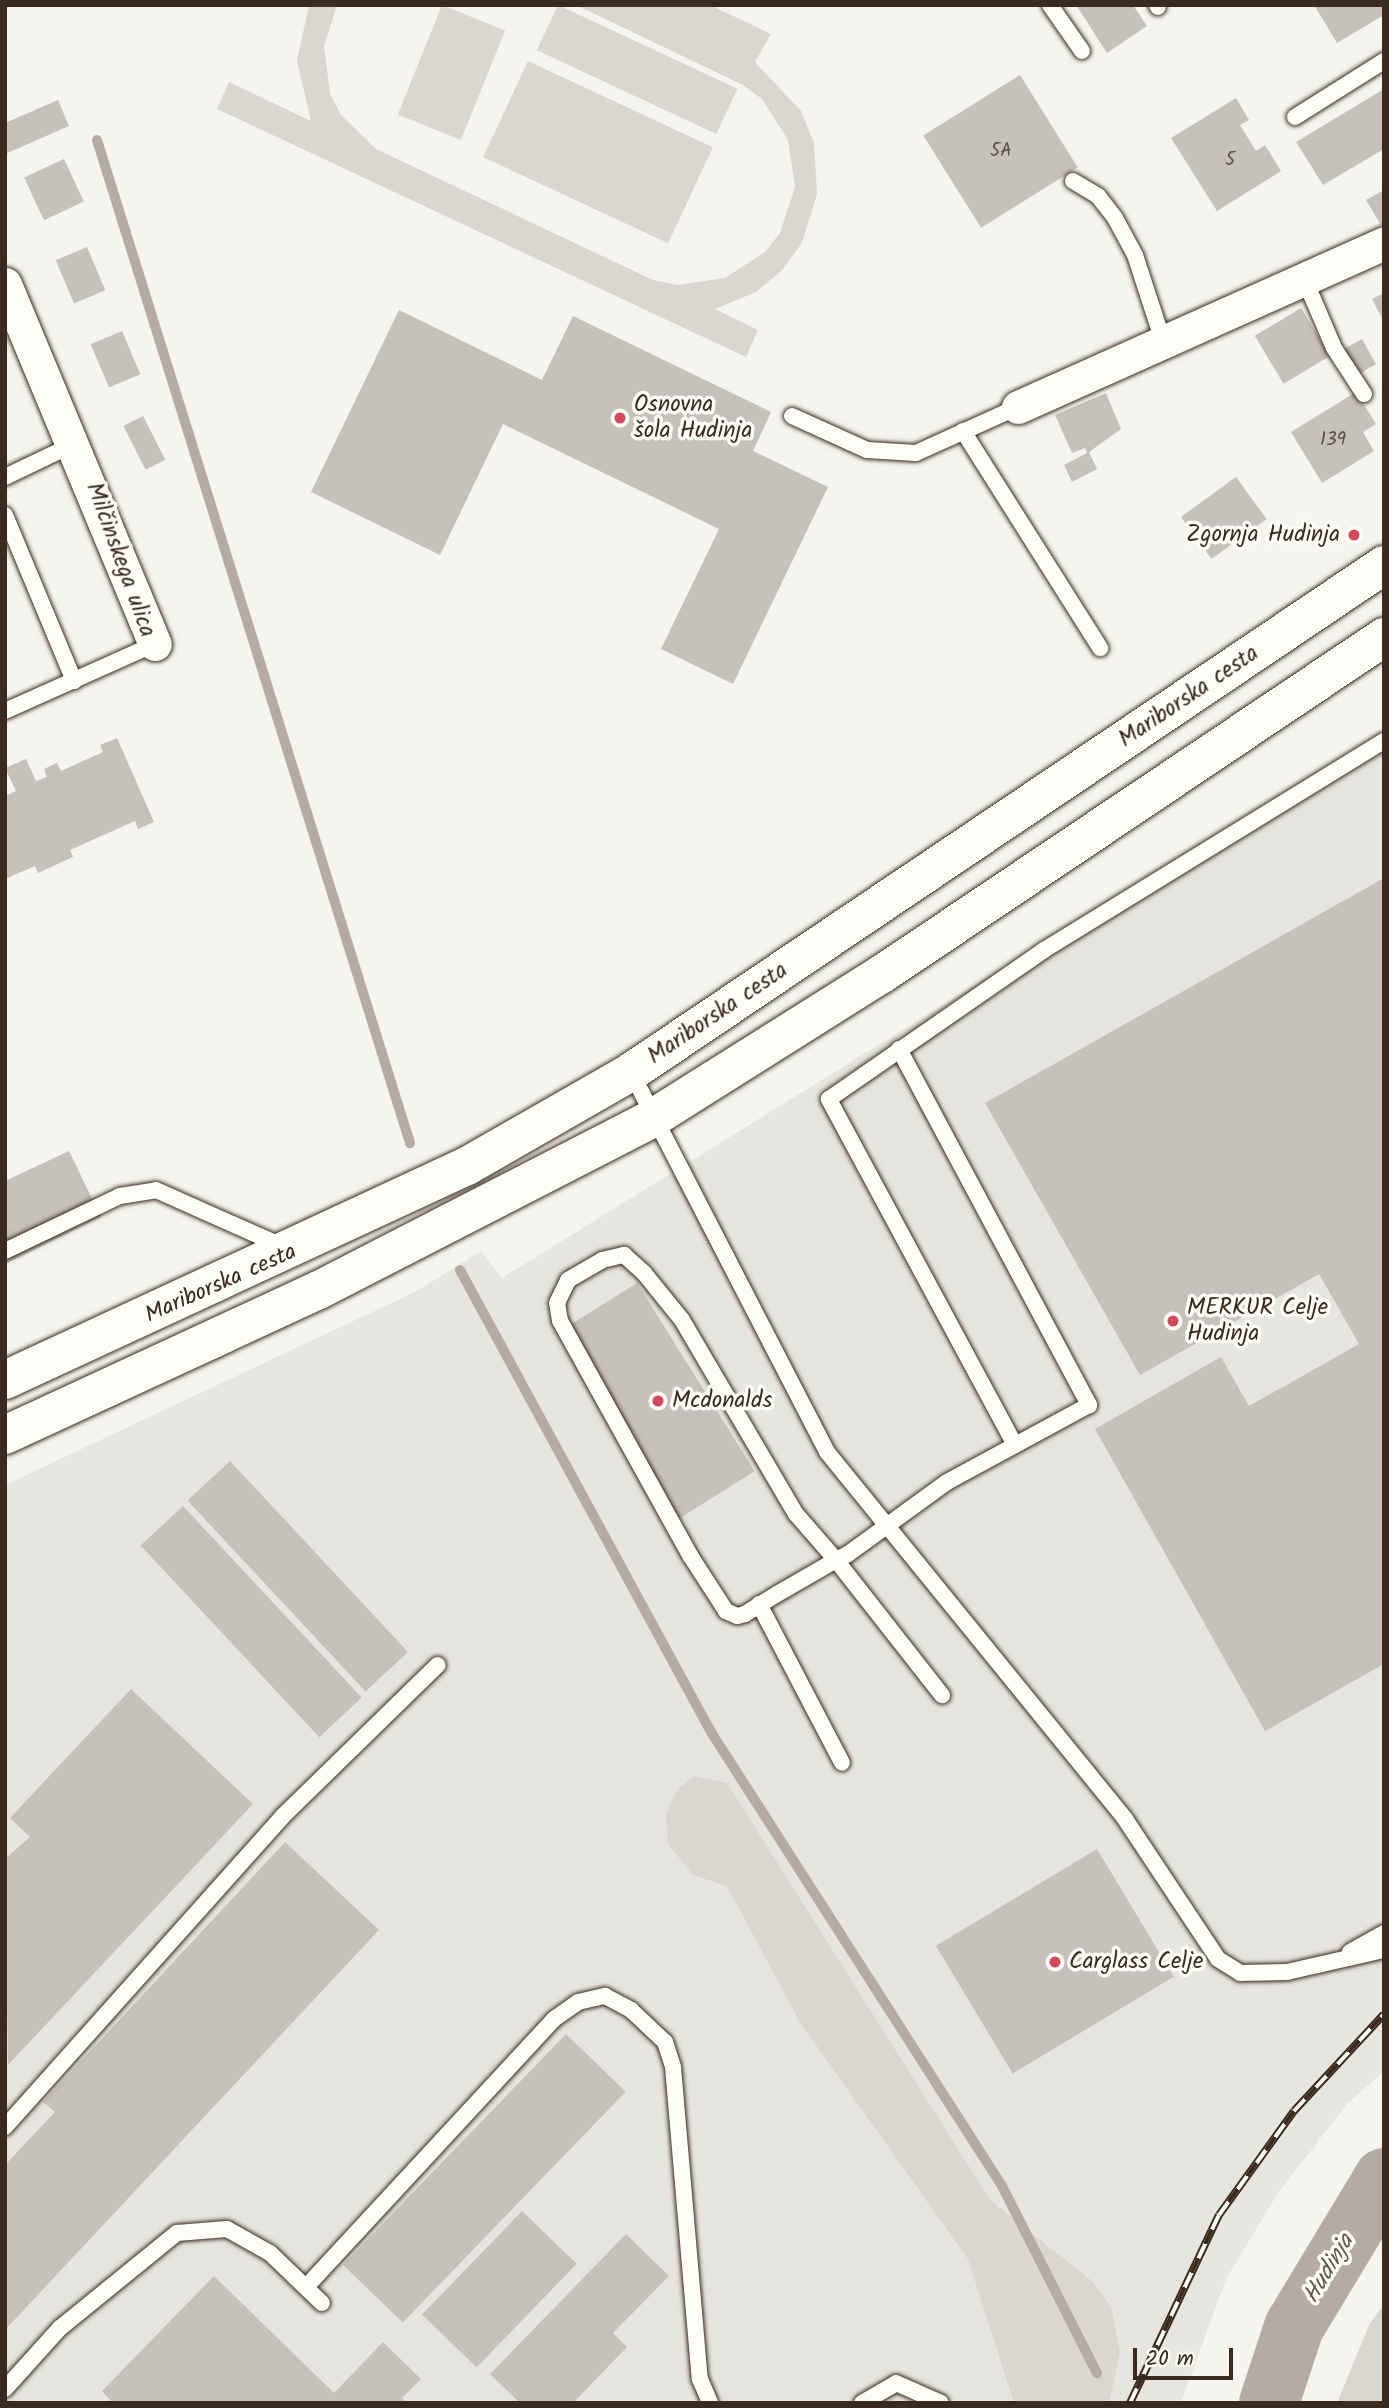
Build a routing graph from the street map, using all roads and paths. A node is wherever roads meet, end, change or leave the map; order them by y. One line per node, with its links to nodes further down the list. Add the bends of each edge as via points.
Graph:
1 (1050, 5): 2 (lane)
2 (1082, 51)
3 (1384, 61): 4 (lane)
4 (1295, 117)
5 (1073, 181): 9 (lane, via 1085,184 1115,218 1135,255)
6 (1384, 243): 7 (street)
7 (1304, 278): 9 (street); 10 (lane, via 1334,348)
8 (5, 284): 14 (street, Milčinskega ulica)
9 (1163, 341): 11 (street)
10 (1364, 394)
11 (1018, 408): 13 (lane)
12 (792, 416): 13 (lane, via 867,450 916,453)
13 (963, 431): 20 (lane)
14 (76, 443): 15 (lane); 19 (street, Milčinskega ulica)
15 (5, 477)
16 (5, 515): 21 (lane)
17 (1384, 565): 25 (main road, Mariborska cesta)
18 (1384, 637): 26 (main road, Mariborska cesta, via 871,982)
19 (155, 644): 21 (lane, Milčinskega ulica)
20 (1100, 648)
21 (74, 681): 22 (lane, Milčinskega ulica)
22 (5, 710)
23 (1384, 741): 24 (lane, via 1175,867)
24 (899, 1049): 31 (lane, via 829,1099); 31 (lane, via 1089,1405)
25 (631, 1072): 26 (lane); 28 (main road, Mariborska cesta, via 467,1166)
26 (653, 1118): 30 (main road, Mariborska cesta, via 319,1290); 32 (lane, via 792,1394 827,1452)
27 (5, 1251): 28 (lane, via 120,1196 156,1190)
28 (294, 1251): 29 (main road, Mariborska cesta)
29 (5, 1380)
30 (5, 1436)
31 (1015, 1445): 32 (lane, via 947,1482)
32 (890, 1527): 33 (lane); 40 (lane, via 1125,1819 1217,1959 1240,1973 1287,1972)
33 (836, 1560): 34 (lane); 34 (lane, via 796,1514 682,1320 644,1273 624,1255 586,1267 568,1280 557,1304 560,1321 691,1557 726,1611 745,1614); 36 (lane)
34 (759, 1604): 37 (lane)
35 (438, 1665): 41 (lane, via 283,1816)
36 (942, 1695)
37 (842, 1763)
38 (1384, 1933): 40 (lane)
39 (1384, 1950): 40 (lane)
40 (1332, 1962)
41 (5, 2127)
42 (306, 2287): 43 (lane); 44 (lane, via 270,2253 227,2229 177,2233 60,2328); 45 (lane, via 554,2019 578,2002 605,1996 631,2010 665,2042 673,2067 700,2379)
43 (322, 2303)
44 (5, 2389)
45 (710, 2403)
46 (862, 2403): 47 (lane, via 896,2383)
47 (941, 2403)

